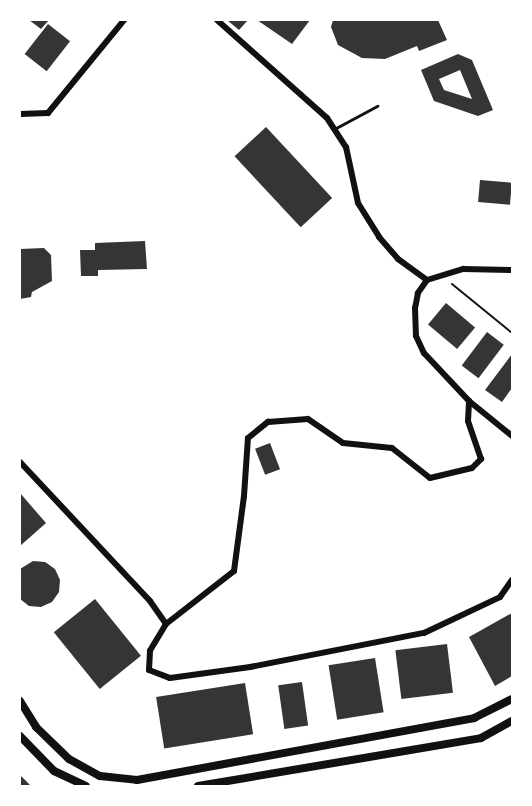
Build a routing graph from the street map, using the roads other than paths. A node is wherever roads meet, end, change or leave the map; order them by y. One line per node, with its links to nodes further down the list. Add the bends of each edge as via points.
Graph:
1 (124, 20): 4 (street, via 48,113)
2 (217, 20): 5 (street, via 327,118)
3 (377, 106): 5 (lane)
4 (20, 114)
5 (334, 129): 7 (street, via 345,147 358,202 379,237 398,259)
6 (513, 270): 7 (street, via 463,269)
7 (427, 280): 8 (street, via 418,293 415,308 416,336 424,353)
8 (469, 401): 9 (street); 12 (street, via 468,421 482,459 472,468 430,478 392,448 343,443 308,419 268,422 248,438 234,571)
9 (513, 436)
10 (20, 462): 12 (street, via 150,601)
11 (513, 580): 12 (street, via 500,597 424,633 250,668 170,678 149,670 150,651)
12 (166, 624)
13 (513, 699): 14 (main road, via 474,718 137,780 100,776 69,759 36,726)
14 (20, 701)
15 (513, 721): 18 (main road, via 481,738)
16 (20, 736): 17 (main road, via 54,771)
17 (86, 786)
18 (198, 786)

